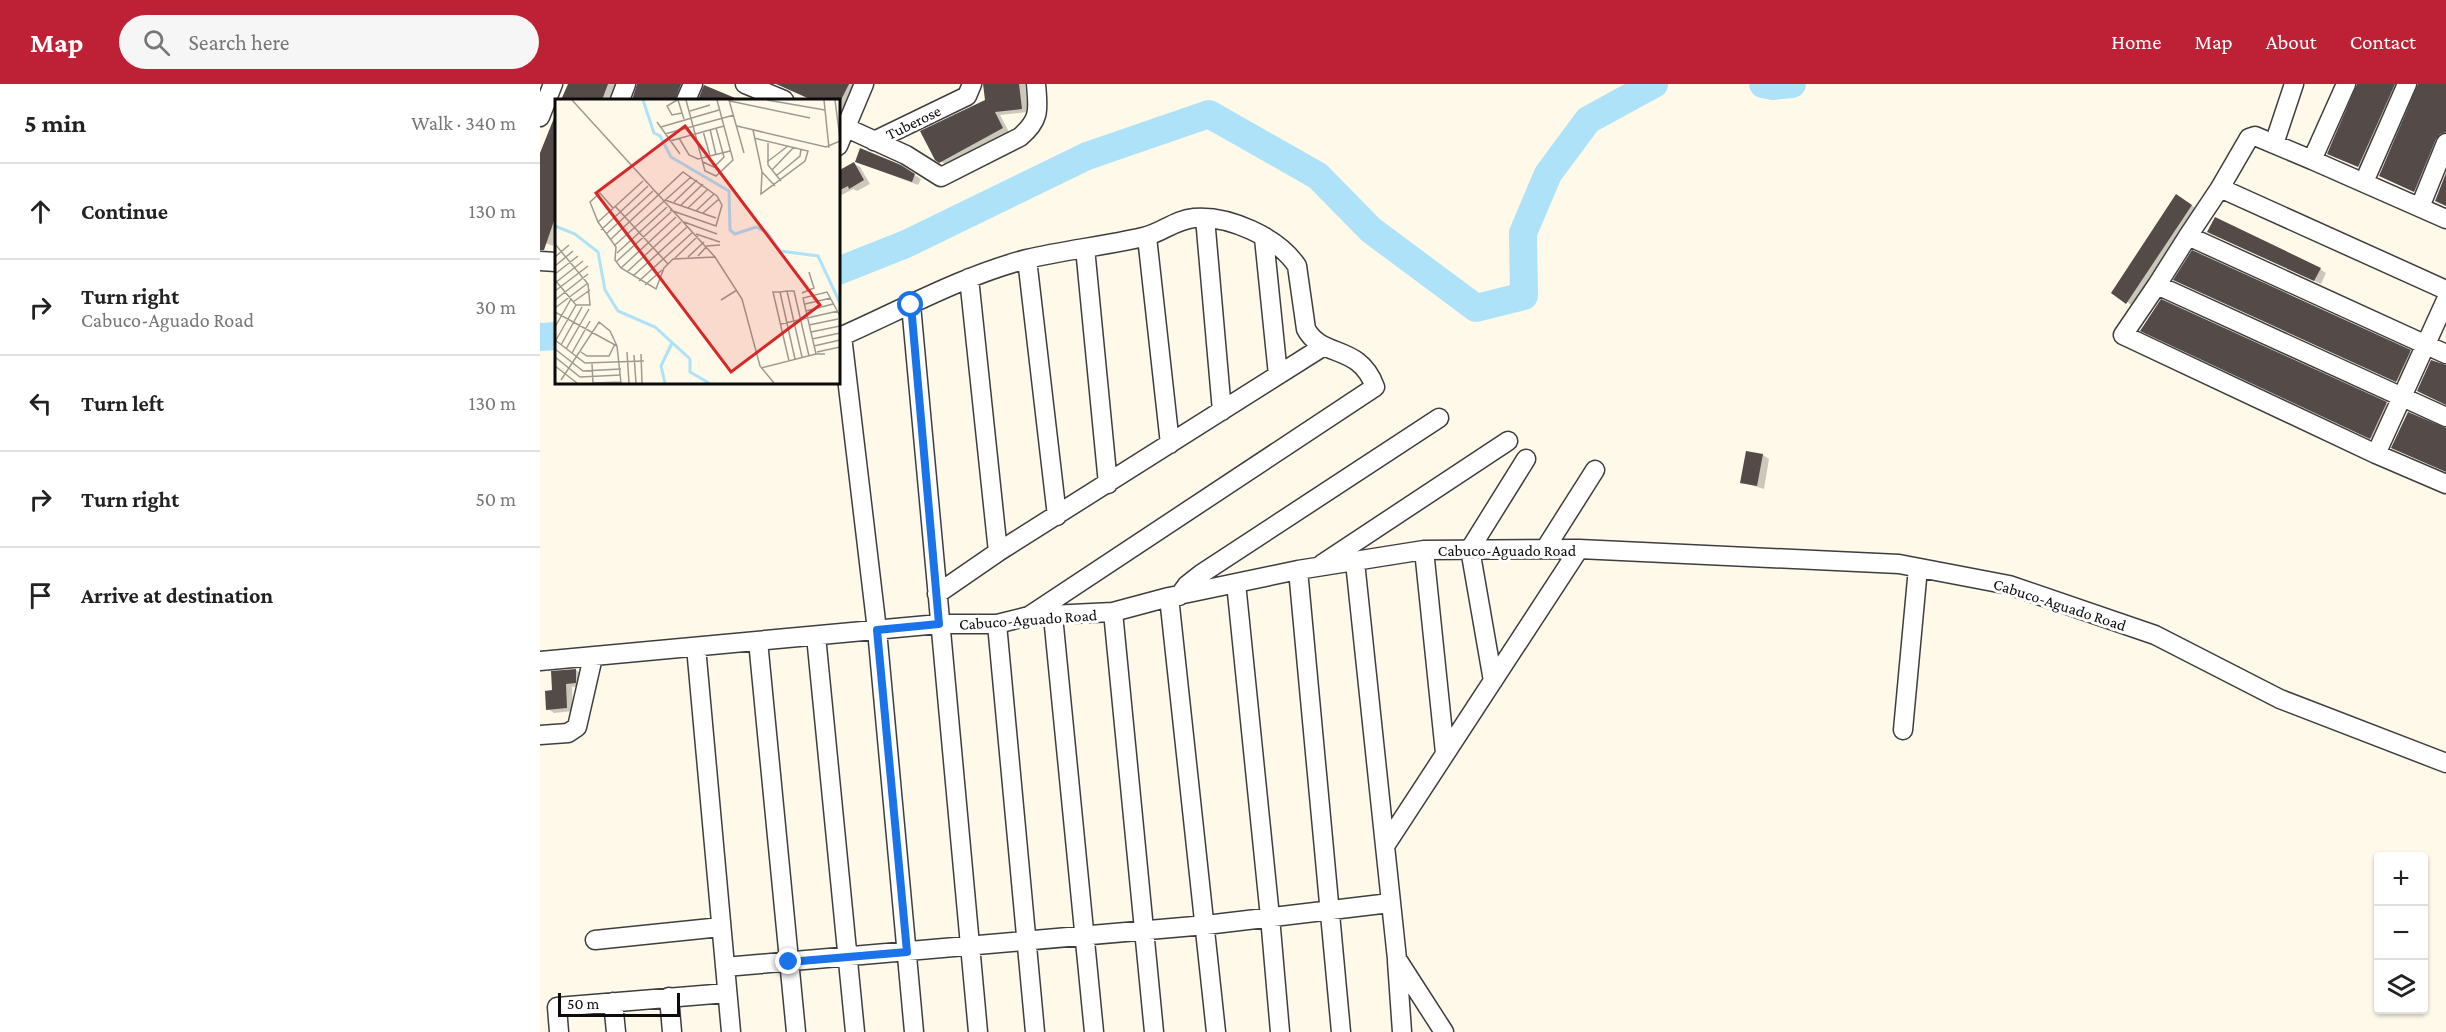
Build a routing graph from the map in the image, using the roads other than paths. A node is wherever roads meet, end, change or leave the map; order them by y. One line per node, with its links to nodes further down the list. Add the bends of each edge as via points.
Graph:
1 (553, 84): 14 (street)
2 (626, 84): 11 (street)
3 (693, 84): 12 (street)
4 (864, 84): 15 (street)
5 (972, 84): 16 (street, Tuberose, via 967,96)
6 (1036, 84): 16 (street, via 1038,115 1031,128 941,177)
7 (2294, 84): 18 (street)
8 (2346, 84): 19 (street)
9 (2407, 84): 20 (street)
10 (748, 90): 13 (street)
11 (620, 99)
12 (686, 99)
13 (780, 99)
14 (540, 117)
15 (843, 126): 16 (street, Tuberose)
16 (874, 141)
17 (2446, 143): 22 (street)
18 (2274, 144): 19 (street); 21 (street, via 2255,136 2249,138)
19 (2312, 160): 20 (street)
20 (2364, 182): 22 (street)
21 (2220, 188): 25 (street); 34 (street)
22 (2420, 207): 24 (street)
23 (1205, 218): 26 (street, via 1178,220); 27 (street, via 1226,220); 42 (street)
24 (2446, 219)
25 (2188, 236): 33 (street); 37 (street)
26 (1147, 237): 28 (street); 46 (street)
27 (1263, 238): 38 (street, via 1297,266 1306,330); 40 (street)
28 (1085, 248): 29 (street); 50 (street)
29 (1027, 259): 32 (street); 52 (street)
30 (540, 261): 31 (street)
31 (555, 262)
32 (969, 278): 36 (street); 57 (street)
33 (2157, 285): 41 (street); 47 (street, via 2123,335)
34 (2446, 290)
35 (2446, 300): 37 (street)
36 (911, 305): 63 (street); 70 (street, via 842,336)
37 (2426, 345): 39 (street); 41 (street)
38 (1324, 346): 40 (street); 66 (street, via 1356,359 1365,367 1374,387)
39 (2446, 354)
40 (1278, 375): 42 (street)
41 (2402, 397): 43 (street); 47 (street)
42 (1222, 411): 46 (street)
43 (2446, 417)
44 (1439, 418): 64 (street)
45 (1508, 441): 59 (street)
46 (1170, 444): 50 (street)
47 (2376, 454): 51 (street)
48 (1526, 459): 53 (street)
49 (1594, 470): 54 (street)
50 (1108, 484): 52 (street)
51 (2446, 484)
52 (1057, 516): 57 (street)
53 (1470, 549): 54 (street, Cabuco-Aguado Road); 56 (street, Cabuco-Aguado Road); 76 (street)
54 (1545, 549): 55 (street, Cabuco-Aguado Road)
55 (1579, 549): 60 (street, Cabuco-Aguado Road, via 1885,563); 76 (street)
56 (1424, 550): 58 (street, Cabuco-Aguado Road); 79 (street)
57 (998, 552): 63 (street)
58 (1355, 562): 59 (street, Cabuco-Aguado Road); 81 (street)
59 (1318, 566): 61 (street, Cabuco-Aguado Road)
60 (1918, 568): 77 (street); 80 (street, Cabuco-Aguado Road, via 2009,585 2155,635 2280,699)
61 (1298, 570): 62 (street, Cabuco-Aguado Road); 83 (street)
62 (1236, 583): 64 (street, Cabuco-Aguado Road); 84 (street)
63 (937, 594): 68 (street)
64 (1174, 596): 65 (street, Cabuco-Aguado Road); 85 (street)
65 (1113, 612): 67 (street, Cabuco-Aguado Road); 87 (street)
66 (1029, 616): 67 (street, Cabuco-Aguado Road); 69 (street, Cabuco-Aguado Road)
67 (1053, 616): 88 (street)
68 (939, 624): 69 (street, Cabuco-Aguado Road); 70 (street, Cabuco-Aguado Road); 91 (street)
69 (997, 624): 90 (street)
70 (877, 630): 71 (street, Cabuco-Aguado Road); 92 (street)
71 (816, 636): 72 (street, Cabuco-Aguado Road); 93 (street)
72 (758, 641): 73 (street, Cabuco-Aguado Road); 95 (street)
73 (696, 647): 74 (street, Cabuco-Aguado Road); 86 (street)
74 (593, 657): 75 (street, Cabuco-Aguado Road); 78 (street, via 577,727 568,733)
75 (540, 661)
76 (1493, 681): 79 (street)
77 (1903, 730)
78 (540, 735)
79 (1445, 753): 81 (street)
80 (2446, 763)
81 (1385, 846): 82 (street)
82 (1390, 903): 83 (street); 94 (street)
83 (1330, 910): 84 (street); 113 (street)
84 (1270, 917): 85 (street); 112 (street)
85 (1206, 925): 87 (street); 111 (street)
86 (721, 927): 89 (street); 96 (street)
87 (1145, 931): 88 (street); 110 (street)
88 (1086, 936): 90 (street); 109 (street)
89 (595, 940)
90 (1027, 942): 91 (street); 108 (street)
91 (971, 947): 92 (street); 107 (street)
92 (907, 952): 93 (street); 106 (street)
93 (847, 957): 95 (street); 105 (street)
94 (1396, 959): 114 (street); 115 (street)
95 (789, 962): 96 (street); 104 (street)
96 (725, 967): 97 (street)
97 (727, 993): 98 (street); 103 (street)
98 (669, 997): 99 (street); 102 (street)
99 (613, 1002): 100 (street, via 557,1007); 101 (street)
100 (559, 1032)
101 (616, 1032)
102 (672, 1032)
103 (731, 1032)
104 (796, 1032)
105 (855, 1032)
106 (914, 1032)
107 (978, 1032)
108 (1035, 1032)
109 (1094, 1032)
110 (1154, 1032)
111 (1216, 1032)
112 (1280, 1032)
113 (1341, 1032)
114 (1402, 1032)
115 (1444, 1032)

